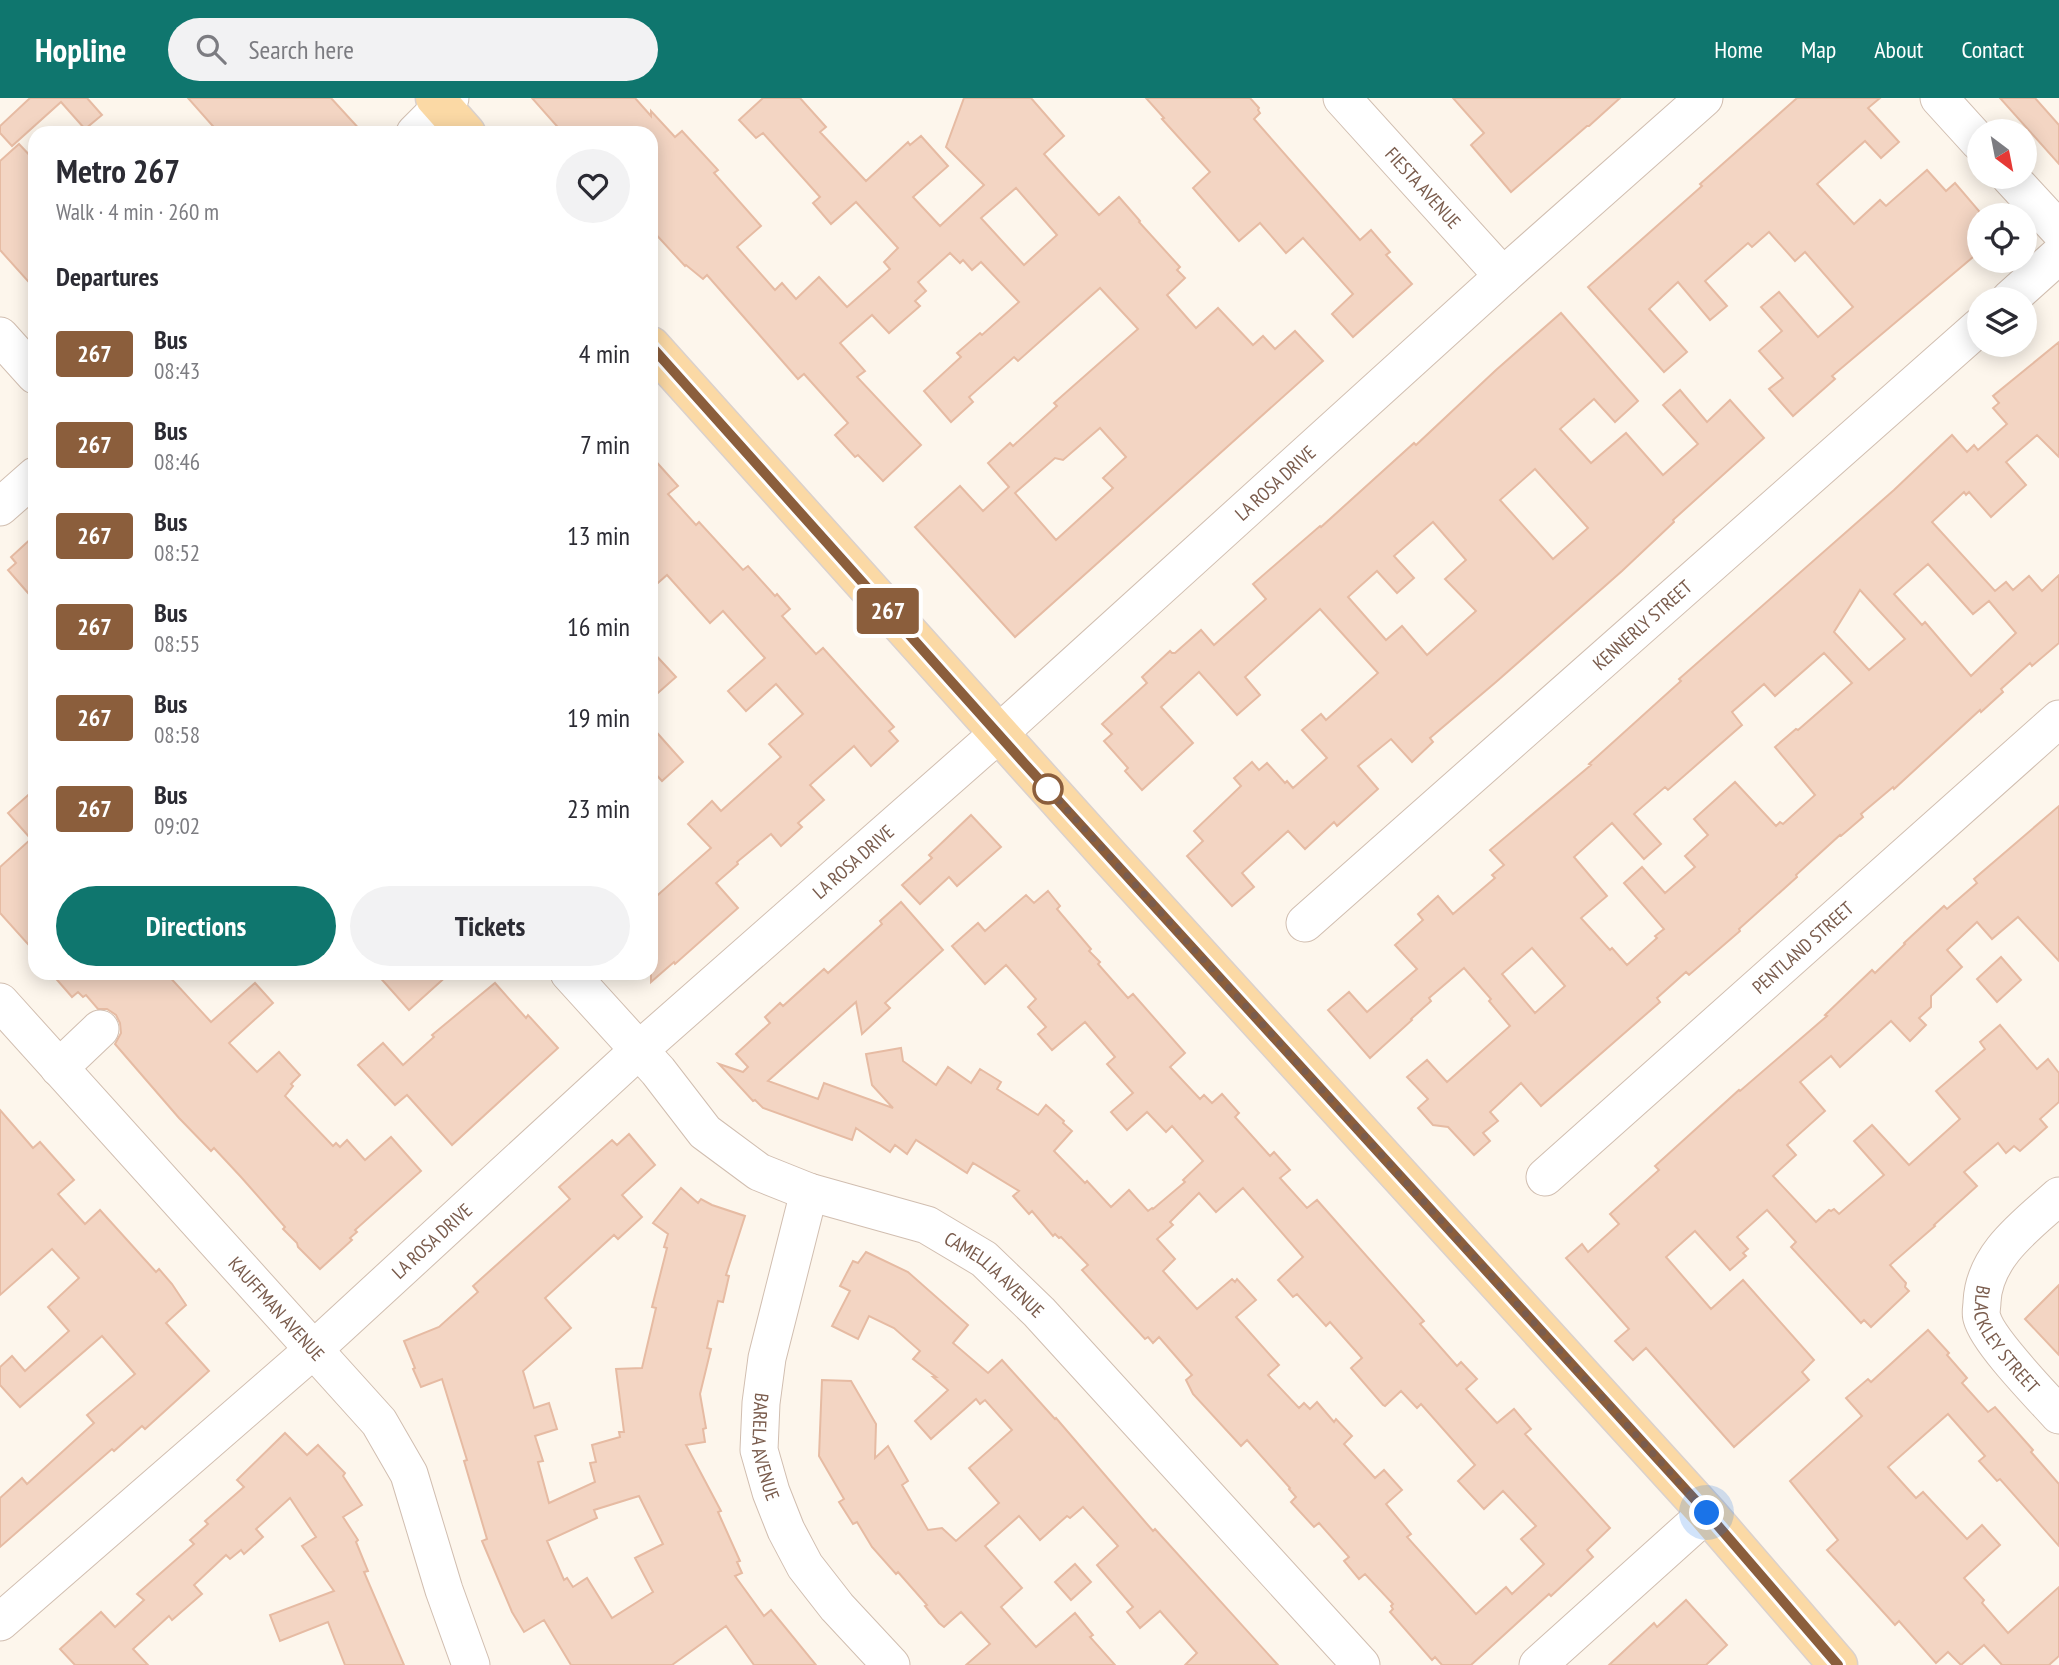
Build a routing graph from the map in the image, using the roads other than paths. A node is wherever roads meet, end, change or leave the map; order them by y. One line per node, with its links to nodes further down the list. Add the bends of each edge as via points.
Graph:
1 (1342, 98): 10 (street, FIESTA AVENUE)
2 (1704, 98): 10 (street, LA ROSA DRIVE)
3 (1939, 98): 6 (street)
4 (448, 109): 5 (street)
5 (425, 126)
6 (1967, 129)
7 (2021, 189): 8 (street)
8 (2059, 230)
9 (2059, 255): 11 (street)
10 (1503, 276): 19 (street, LA ROSA DRIVE)
11 (2023, 287)
12 (0, 336): 15 (street)
13 (1967, 338): 20 (street, KENNERLY STREET)
14 (658, 354): 19 (main road)
15 (28, 367)
16 (28, 482): 17 (street)
17 (0, 507)
18 (2059, 719): 26 (street, PENTLAND STREET)
19 (998, 734): 24 (street, LA ROSA DRIVE); 31 (main road)
20 (1306, 923)
21 (575, 980): 24 (street, CAMELLIA AVENUE)
22 (0, 1002): 25 (street, KAUFFMAN AVENUE)
23 (100, 1029): 25 (street)
24 (639, 1051): 27 (street, CAMELLIA AVENUE, via 705,1132 759,1172); 29 (street, LA ROSA DRIVE)
25 (60, 1068): 29 (street, KAUFFMAN AVENUE)
26 (1545, 1177)
27 (809, 1192): 34 (street, BARELA AVENUE, via 767,1358 759,1450 786,1530 805,1566); 35 (street, CAMELLIA AVENUE, via 927,1225 984,1259 1038,1312)
28 (2059, 1196): 30 (street, BLACKLEY STREET, via 1990,1266 1982,1294 1982,1318 1996,1343)
29 (313, 1350): 32 (street, LA ROSA DRIVE); 33 (street, KAUFFMAN AVENUE, via 379,1422 409,1474)
30 (2059, 1415)
31 (1707, 1513): 36 (street); 37 (main road)
32 (0, 1622)
33 (471, 1665)
34 (891, 1665)
35 (1361, 1665)
36 (1538, 1665)
37 (1838, 1665)

